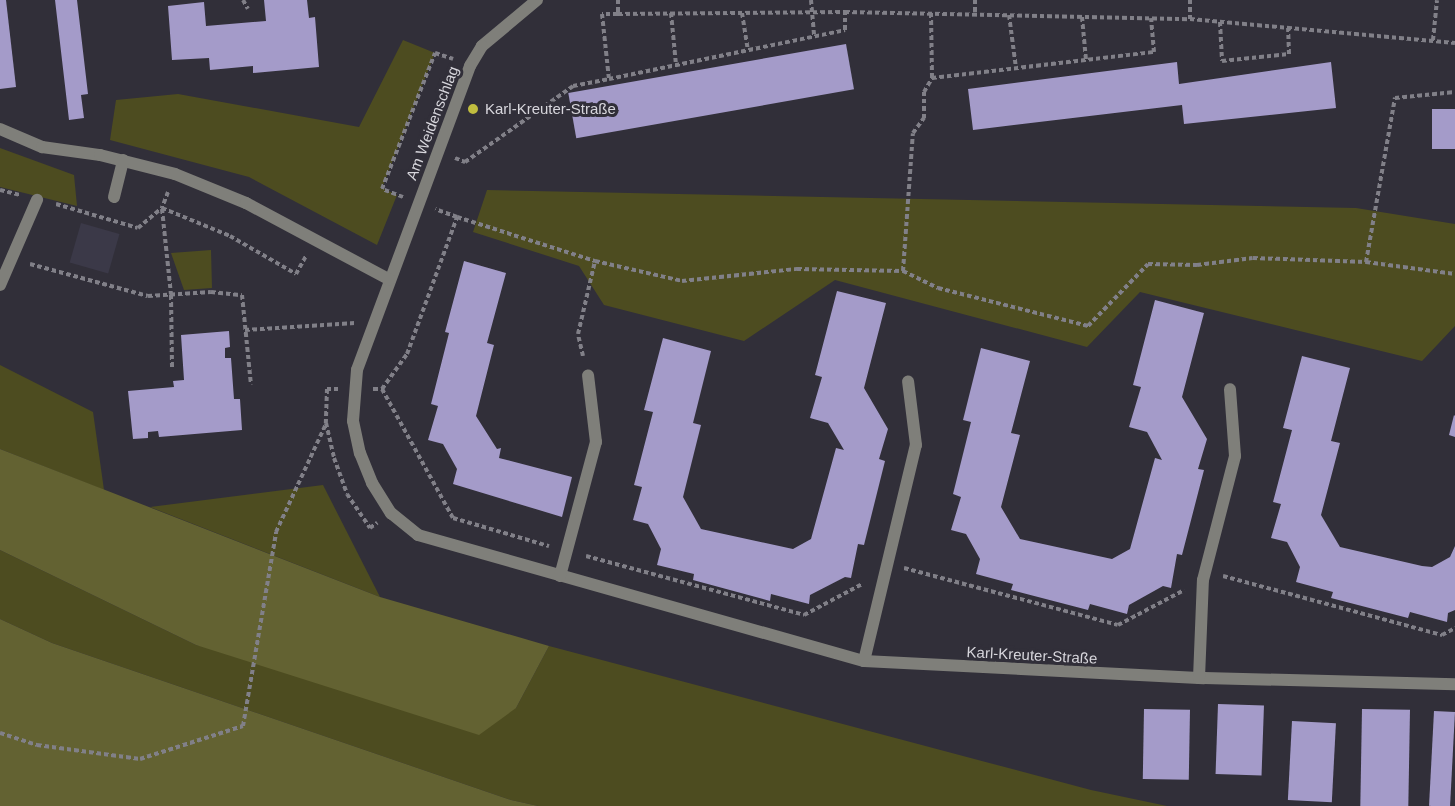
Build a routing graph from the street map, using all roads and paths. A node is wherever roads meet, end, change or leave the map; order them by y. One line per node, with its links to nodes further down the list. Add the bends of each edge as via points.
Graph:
1 (243, 0): 8 (path)
2 (537, 0): 28 (street, Am Weidenschlag, via 482,46)
3 (618, 0): 14 (path)
4 (811, 0): 9 (path)
5 (975, 0): 15 (path)
6 (1190, 0): 19 (path)
7 (1437, 0): 23 (path)
8 (248, 9)
9 (811, 12): 10 (path); 12 (path); 22 (path)
10 (845, 12): 13 (path); 22 (path, via 846,30)
11 (671, 13): 12 (path); 14 (path); 27 (path)
12 (742, 13): 25 (path)
13 (931, 13): 15 (path); 30 (path)
14 (618, 14): 31 (path, via 602,14)
15 (975, 14): 16 (path)
16 (1009, 15): 17 (path); 29 (path)
17 (1082, 17): 18 (path); 26 (path)
18 (1151, 18): 19 (path); 26 (path, via 1154,52)
19 (1190, 19): 20 (path)
20 (1220, 22): 21 (path); 21 (path, via 1222,61 1289,54)
21 (1288, 28): 23 (path)
22 (814, 36): 25 (path)
23 (1433, 40): 24 (path)
24 (1455, 43)
25 (748, 50): 27 (path)
26 (1086, 60): 29 (path)
27 (676, 65): 31 (path)
28 (470, 66): 34 (street, Am Weidenschlag); 39 (path, via 435,53 431,63 382,189)
29 (1016, 68): 30 (path)
30 (932, 78): 47 (path, via 924,92 924,118 913,133)
31 (609, 79): 34 (path, via 573,86 465,162)
32 (1455, 92): 46 (path, via 1395,98)
33 (0, 129): 35 (street, via 42,147)
34 (438, 150): 39 (street, Am Weidenschlag)
35 (123, 160): 36 (street); 37 (street)
36 (175, 174): 40 (path); 43 (street, via 246,203)
37 (114, 197)
38 (37, 200): 44 (street)
39 (417, 202): 42 (path); 49 (street, Am Weidenschlag)
40 (162, 208): 41 (path, via 138,228); 43 (path, via 230,236 296,274); 51 (path)
41 (77, 210)
42 (457, 217): 45 (path); 59 (path, via 407,354 382,389)
43 (316, 240): 49 (street)
44 (11, 259): 50 (street); 51 (path, via 148,296)
45 (595, 261): 47 (path, via 682,281 797,269); 54 (path)
46 (1366, 262): 47 (path, via 1253,258 1197,265 1148,264 1088,326 938,288); 48 (path)
47 (903, 271)
48 (1455, 274)
49 (390, 280): 52 (street, Am Weidenschlag)
50 (0, 285)
51 (171, 295): 53 (path, via 242,295); 55 (path)
52 (375, 322): 53 (path); 59 (street, Am Weidenschlag)
53 (245, 330): 58 (path)
54 (578, 334)
55 (172, 370)
56 (588, 375): 62 (street, via 596,442)
57 (908, 381): 63 (street, via 916,445)
58 (250, 386)
59 (354, 388): 62 (street, Karl-Kreuter-Straße, via 353,421 360,453 372,483 392,513 418,535)
60 (1230, 389): 64 (street, via 1235,456 1203,580)
61 (326, 423): 66 (path, via 276,532 243,726 140,759 37,745)
62 (560, 576): 63 (street, Karl-Kreuter-Straße)
63 (864, 661): 64 (street, Karl-Kreuter-Straße)
64 (1199, 678): 65 (street, Karl-Kreuter-Straße)
65 (1455, 684)
66 (0, 734)

